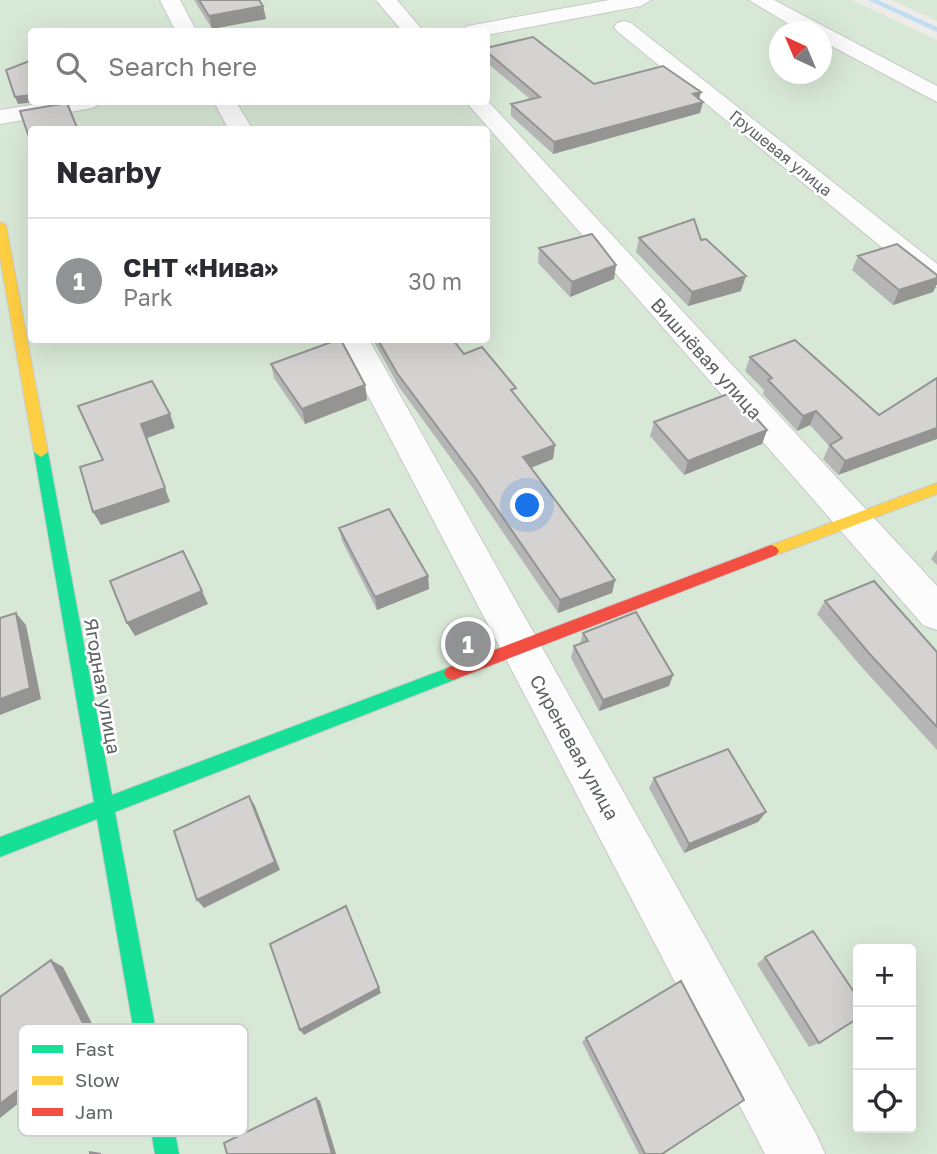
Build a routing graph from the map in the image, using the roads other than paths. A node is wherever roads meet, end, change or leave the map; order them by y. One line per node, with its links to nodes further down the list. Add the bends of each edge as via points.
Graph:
1 (170, 0): 8 (street)
2 (386, 0): 9 (street)
3 (641, 0): 5 (street)
4 (759, 0): 6 (street)
5 (598, 6): 10 (street)
6 (799, 21)
7 (624, 27): 19 (street, Грушевая улица)
8 (185, 28)
9 (411, 28)
10 (488, 28)
11 (832, 38): 12 (street)
12 (937, 94)
13 (70, 105): 16 (street)
14 (228, 105): 17 (street)
15 (481, 105): 22 (street, Вишнёвая улица)
16 (0, 117)
17 (239, 126)
18 (0, 225): 25 (street, Ягодная улица)
19 (937, 278)
20 (356, 343): 24 (street, Сиреневая улица)
21 (937, 488): 22 (street)
22 (852, 520): 23 (street, Вишнёвая улица); 24 (street)
23 (937, 613)
24 (520, 647): 25 (street); 30 (street, Сиреневая улица)
25 (104, 808): 26 (street); 27 (street, Ягодная улица)
26 (0, 847)
27 (143, 1024)
28 (164, 1136): 29 (street, Ягодная улица)
29 (167, 1154)
30 (796, 1154)

